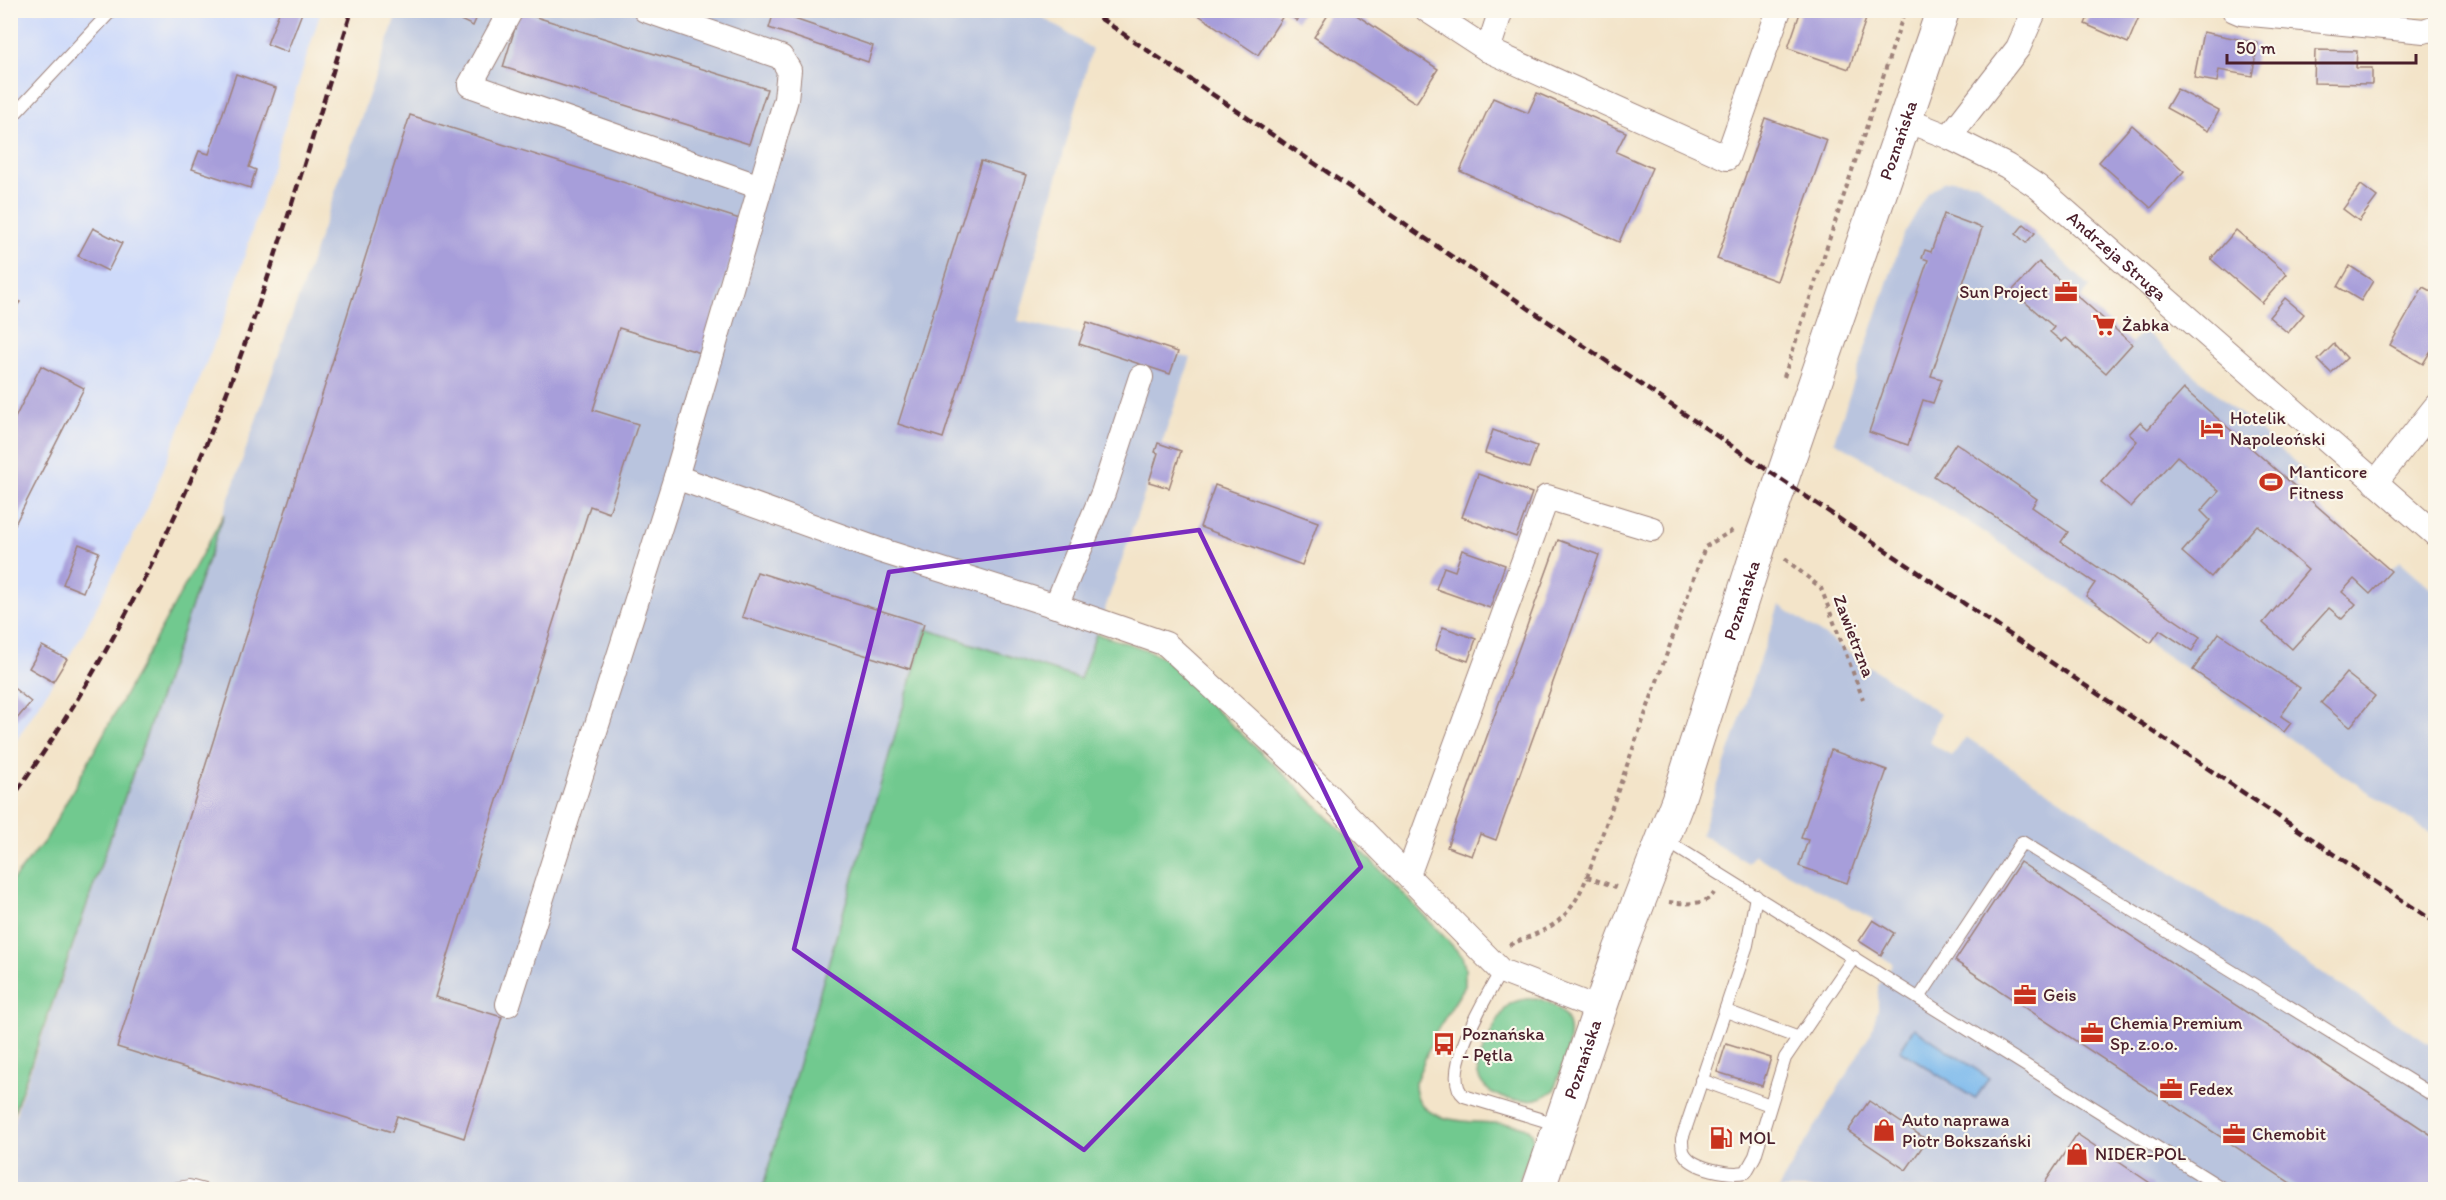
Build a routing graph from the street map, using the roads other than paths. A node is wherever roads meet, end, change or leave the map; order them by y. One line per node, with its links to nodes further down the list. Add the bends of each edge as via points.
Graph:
1 (112, 10): 12 (lane)
2 (511, 10): 15 (street, via 470,85)
3 (645, 10): 15 (street, via 781,57 789,70 786,99)
4 (1427, 10): 11 (street)
5 (1501, 10): 11 (street)
6 (1779, 10): 11 (street, via 1727,158)
7 (1943, 10): 13 (main road, Poznańska)
8 (2035, 10): 14 (street, via 2018,48)
9 (2234, 10): 10 (street, via 2424,31)
10 (2436, 27)
11 (1488, 50)
12 (10, 119)
13 (1906, 120): 14 (street, Andrzeja Struga); 23 (main road, Poznańska, via 1749,534)
14 (1949, 137): 19 (street, Andrzeja Struga, via 2038,187)
15 (760, 187): 18 (street)
16 (1141, 377): 22 (street, via 1103,494)
17 (2436, 406): 19 (street)
18 (676, 477): 22 (street, via 879,550); 29 (street)
19 (2375, 483): 21 (street, Andrzeja Struga)
20 (1652, 529): 24 (street, via 1548,497)
21 (2436, 535)
22 (1056, 606): 24 (street, via 1166,644 1306,773)
23 (1664, 840): 25 (lane); 30 (main road, Poznańska)
24 (1408, 875): 27 (street)
25 (1756, 896): 26 (lane); 31 (lane, via 1747,945)
26 (1854, 957): 28 (lane); 32 (lane)
27 (1501, 971): 30 (street); 36 (lane, via 1465,1041 1457,1074 1460,1092)
28 (1919, 998): 34 (lane, via 2022,842); 40 (lane)
29 (508, 1004)
30 (1599, 1009): 36 (main road, Poznańska)
31 (1726, 1011): 32 (lane); 33 (lane)
32 (1799, 1038): 35 (lane, via 1785,1058)
33 (1701, 1080): 35 (lane); 35 (lane, via 1682,1148 1690,1160 1711,1170 1746,1172 1755,1156)
34 (2436, 1097)
35 (1770, 1105)
36 (1560, 1125): 39 (main road, Poznańska)
37 (170, 1190): 38 (lane, via 189,1186)
38 (204, 1190)
39 (1538, 1190)
40 (2225, 1190)

